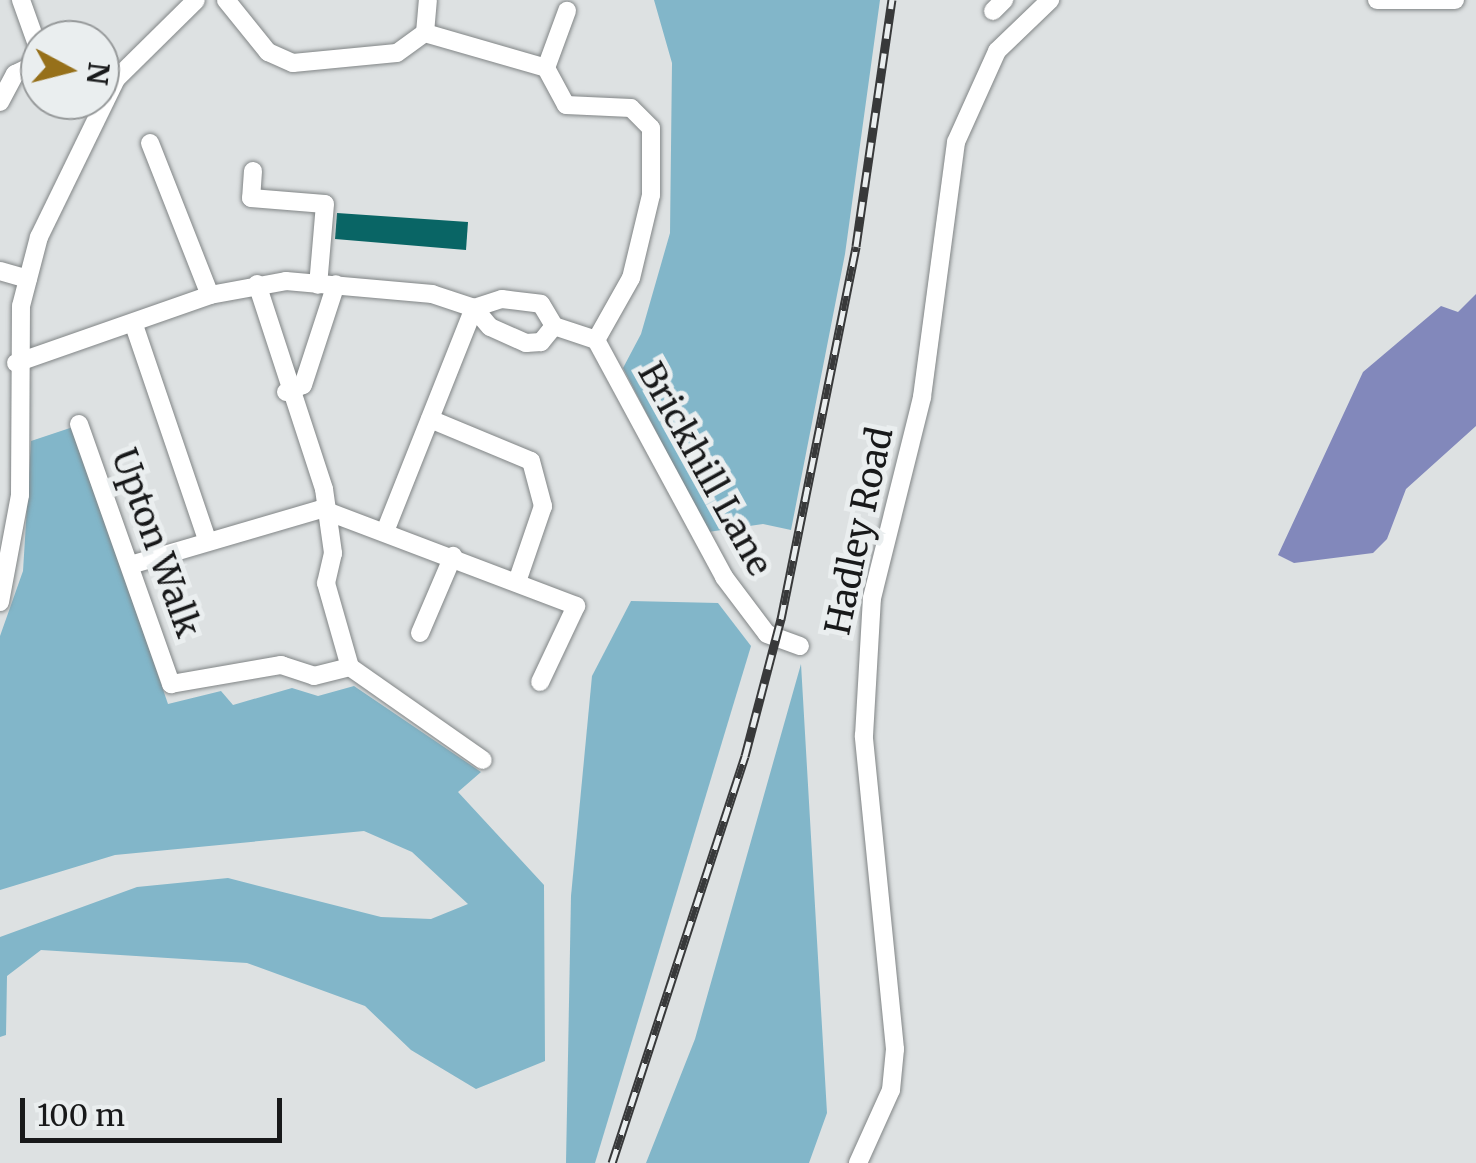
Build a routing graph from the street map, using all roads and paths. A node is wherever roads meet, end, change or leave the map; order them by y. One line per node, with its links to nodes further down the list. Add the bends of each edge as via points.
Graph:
1 (196, 0): 11 (street)
2 (428, 0): 8 (street)
3 (1050, 0): 42 (street, Hadley Road, via 998,51 956,142 926,379 872,598 864,736 894,1049 891,1090)
4 (1377, 0): 5 (street)
5 (1455, 0)
6 (236, 4): 8 (street, via 268,52 292,63 397,53)
7 (567, 11): 9 (street)
8 (425, 33): 9 (street)
9 (546, 68): 24 (street, via 566,105 631,108 650,128 651,195 631,278)
10 (20, 72): 12 (street)
11 (120, 80)
12 (0, 102)
13 (91, 120): 17 (street)
14 (150, 143): 20 (street)
15 (253, 171): 19 (street, via 252,198 325,204)
16 (0, 270): 17 (street)
17 (28, 279): 25 (street)
18 (257, 284): 19 (street, Brickhill Lane); 20 (street, Brickhill Lane); 26 (street)
19 (327, 285): 21 (street, Brickhill Lane, via 432,294); 26 (street, via 303,384)
20 (210, 295): 22 (street, Brickhill Lane)
21 (474, 308): 23 (street, Brickhill Lane, via 502,299 541,304); 23 (street, Brickhill Lane, via 490,327 526,343 541,342); 27 (street)
22 (134, 324): 25 (street, Brickhill Lane); 31 (street)
23 (554, 326): 24 (street, Brickhill Lane)
24 (596, 340): 38 (street, Brickhill Lane, via 724,578 767,634)
25 (16, 362): 33 (street, via 20,495)
26 (286, 392): 29 (street, via 324,489)
27 (430, 419): 30 (street); 35 (street, via 531,461 544,506)
28 (79, 424): 34 (street, Upton Walk)
29 (322, 509): 30 (street); 31 (street); 39 (street, via 333,553 326,583)
30 (386, 529): 32 (street)
31 (207, 540): 34 (street)
32 (453, 556): 35 (street); 37 (street)
33 (6, 560): 36 (street)
34 (130, 565): 39 (street, Upton Walk, via 172,684 281,665 314,676)
35 (516, 582): 40 (street, via 576,606)
36 (0, 602)
37 (420, 633)
38 (800, 646)
39 (350, 668): 41 (street)
40 (540, 682)
41 (483, 760)
42 (858, 1163)

